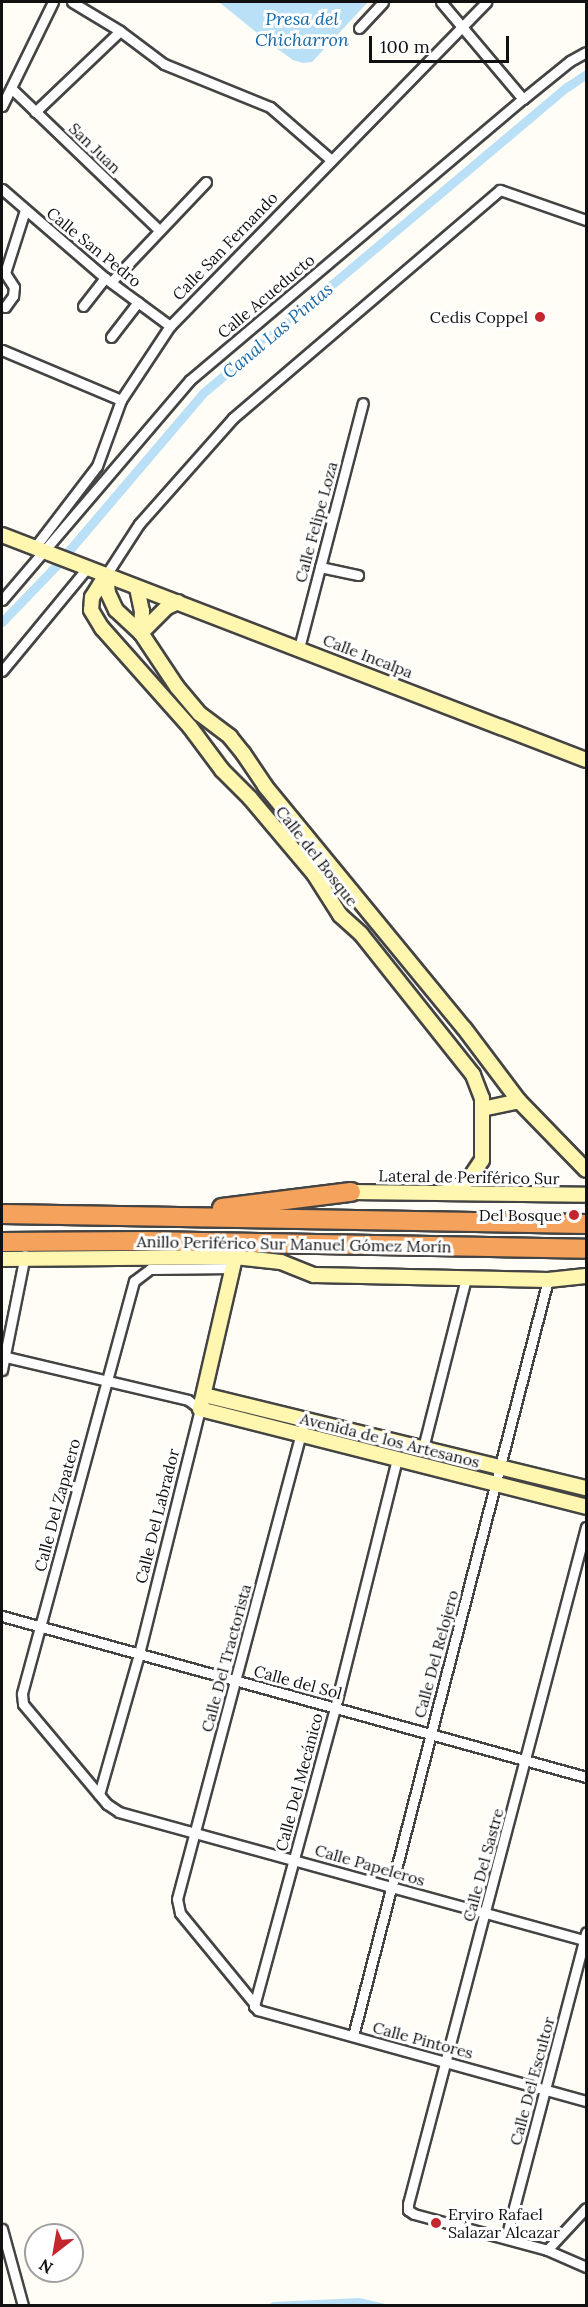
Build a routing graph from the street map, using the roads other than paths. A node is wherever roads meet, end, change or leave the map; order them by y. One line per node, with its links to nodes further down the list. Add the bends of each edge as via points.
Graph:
1 (53, 2): 10 (street)
2 (72, 2): 8 (street)
3 (383, 2): 7 (street)
4 (441, 2): 6 (street)
5 (486, 2): 6 (street, Calle San Fernando)
6 (462, 26): 11 (street); 14 (street, Calle San Fernando)
7 (359, 28)
8 (120, 31): 13 (street); 14 (street, via 164,64 270,107)
9 (586, 52): 11 (street, Calle Acueducto)
10 (11, 88): 12 (street); 13 (street, San Juan)
11 (523, 99): 30 (street, Calle Acueducto, via 190,380)
12 (2, 106)
13 (35, 112): 19 (street, San Juan)
14 (330, 159): 24 (street, Calle San Fernando)
15 (206, 182): 19 (street)
16 (2, 189): 17 (street, Calle San Pedro)
17 (25, 210): 20 (street, Calle San Pedro); 22 (street, via 5,273 15,287)
18 (586, 220): 33 (street, via 500,190 233,418 140,524)
19 (159, 230): 20 (street)
20 (108, 280): 21 (street, Calle San Pedro); 23 (street)
21 (138, 302): 24 (street, Calle San Pedro); 25 (street)
22 (5, 306)
23 (83, 306)
24 (170, 326): 27 (street, Calle San Fernando)
25 (111, 337)
26 (2, 350): 27 (street)
27 (121, 400): 30 (street, Calle San Fernando, via 97,466)
28 (363, 403): 32 (street, Calle Felipe Loza)
29 (2, 535): 30 (street)
30 (45, 550): 31 (street); 36 (street, Calle Acueducto)
31 (82, 564): 33 (street); 41 (street)
32 (320, 567): 34 (street); 40 (street, Calle Felipe Loza)
33 (106, 575): 35 (street, Calle Incalpa); 38 (street, Calle del Bosque, via 92,597 91,610); 39 (street, via 108,593 116,610)
34 (358, 575)
35 (137, 588): 37 (street, Calle Incalpa); 39 (street, Calle del Bosque)
36 (2, 600)
37 (178, 602): 39 (street, via 167,607); 40 (street, Calle Incalpa)
38 (102, 628): 39 (street); 44 (street, Calle del Bosque, via 250,798 314,874 340,915 409,992 473,1075)
39 (141, 633): 43 (street, Calle del Bosque, via 177,687 200,714 230,737 265,786 464,1028)
40 (299, 648): 42 (street, Calle Incalpa)
41 (2, 671)
42 (586, 760)
43 (519, 1101): 44 (street); 45 (street, Calle del Bosque)
44 (482, 1109): 47 (street, Calle del Bosque, via 482,1160 461,1186)
45 (586, 1170)
46 (351, 1192): 47 (street, Lateral de Periférico Sur); 50 (highway)
47 (443, 1193): 48 (street, Lateral de Periférico Sur)
48 (586, 1196)
49 (2, 1214): 50 (highway, Anillo Periférico Sur Manuel Gómez Morín)
50 (157, 1217): 51 (highway, Anillo Periférico Sur Manuel Gómez Morín)
51 (586, 1224)
52 (2, 1242): 54 (highway, Anillo Periférico Sur Manuel Gómez Morín)
53 (586, 1249): 55 (highway, Anillo Periférico Sur Manuel Gómez Morín)
54 (26, 1251): 55 (highway, Anillo Periférico Sur Manuel Gómez Morín); 56 (street); 60 (street)
55 (235, 1256): 58 (street, via 281,1262 314,1275); 62 (street, Calle Del Zapatero, via 150,1269 141,1274 134,1281); 63 (street, Calle Del Labrador)
56 (2, 1259)
57 (586, 1276): 59 (street)
58 (466, 1278): 59 (street); 66 (street)
59 (548, 1280): 68 (street, Calle Del Relojero)
60 (3, 1357): 61 (street); 62 (street, Avenida de los Artesanos)
61 (2, 1370)
62 (106, 1380): 63 (street, Avenida de los Artesanos); 74 (street, Calle Del Zapatero)
63 (202, 1402): 64 (street, Avenida de los Artesanos); 65 (street, Avenida de los Artesanos); 75 (street, Calle Del Labrador)
64 (305, 1418): 65 (street, Calle Del Tractorista); 66 (street, Avenida de los Artesanos)
65 (301, 1435): 67 (street, Avenida de los Artesanos); 76 (street, Calle Del Tractorista)
66 (423, 1448): 68 (street, Avenida de los Artesanos)
67 (397, 1460): 69 (street, Avenida de los Artesanos); 77 (street, Calle Del Mecánico)
68 (500, 1467): 69 (street, Calle Del Relojero); 70 (street, Avenida de los Artesanos)
69 (496, 1484): 71 (street, Avenida de los Artesanos); 78 (street, Calle Del Relojero)
70 (586, 1488)
71 (586, 1507)
72 (586, 1527): 79 (street, Calle Del Sastre)
73 (2, 1616): 74 (street, Calle del Sol)
74 (40, 1627): 75 (street, Calle del Sol); 81 (street, Calle Del Zapatero, via 21,1700)
75 (140, 1654): 76 (street, Calle del Sol); 81 (street, Calle Del Labrador)
76 (235, 1680): 77 (street, Calle del Sol); 83 (street, Calle Del Tractorista)
77 (335, 1708): 78 (street, Calle del Sol); 84 (street, Calle Del Mecánico)
78 (431, 1734): 79 (street, Calle del Sol); 85 (street, Calle Del Relojero)
79 (526, 1761): 80 (street, Calle del Sol); 87 (street, Calle Del Sastre)
80 (586, 1777)
81 (99, 1794): 82 (street, Calle Del Zapatero)
82 (111, 1809): 83 (street, Calle Papeleros)
83 (195, 1832): 84 (street, Calle Papeleros); 86 (street, Calle Del Tractorista)
84 (293, 1859): 85 (street, Calle Papeleros); 89 (street, Calle Del Mecánico)
85 (392, 1887): 87 (street, Calle Papeleros); 90 (street, Calle Del Relojero)
86 (177, 1906): 89 (street, Calle Pintores)
87 (486, 1913): 88 (street, Calle Papeleros); 91 (street, Calle Del Sastre)
88 (586, 1938): 92 (street, Calle Del Escultor)
89 (253, 2004): 90 (street, Calle Pintores, via 258,2010)
90 (352, 2036): 91 (street, Calle Pintores)
91 (447, 2062): 92 (street, Calle Pintores); 96 (street, Calle Del Sastre, via 408,2210)
92 (545, 2089): 93 (street, Calle Pintores); 96 (street, Calle Del Escultor)
93 (586, 2101)
94 (586, 2208): 97 (street)
95 (2, 2229): 99 (street)
96 (506, 2238): 97 (street)
97 (546, 2250): 98 (street)
98 (586, 2267)
99 (23, 2306)

